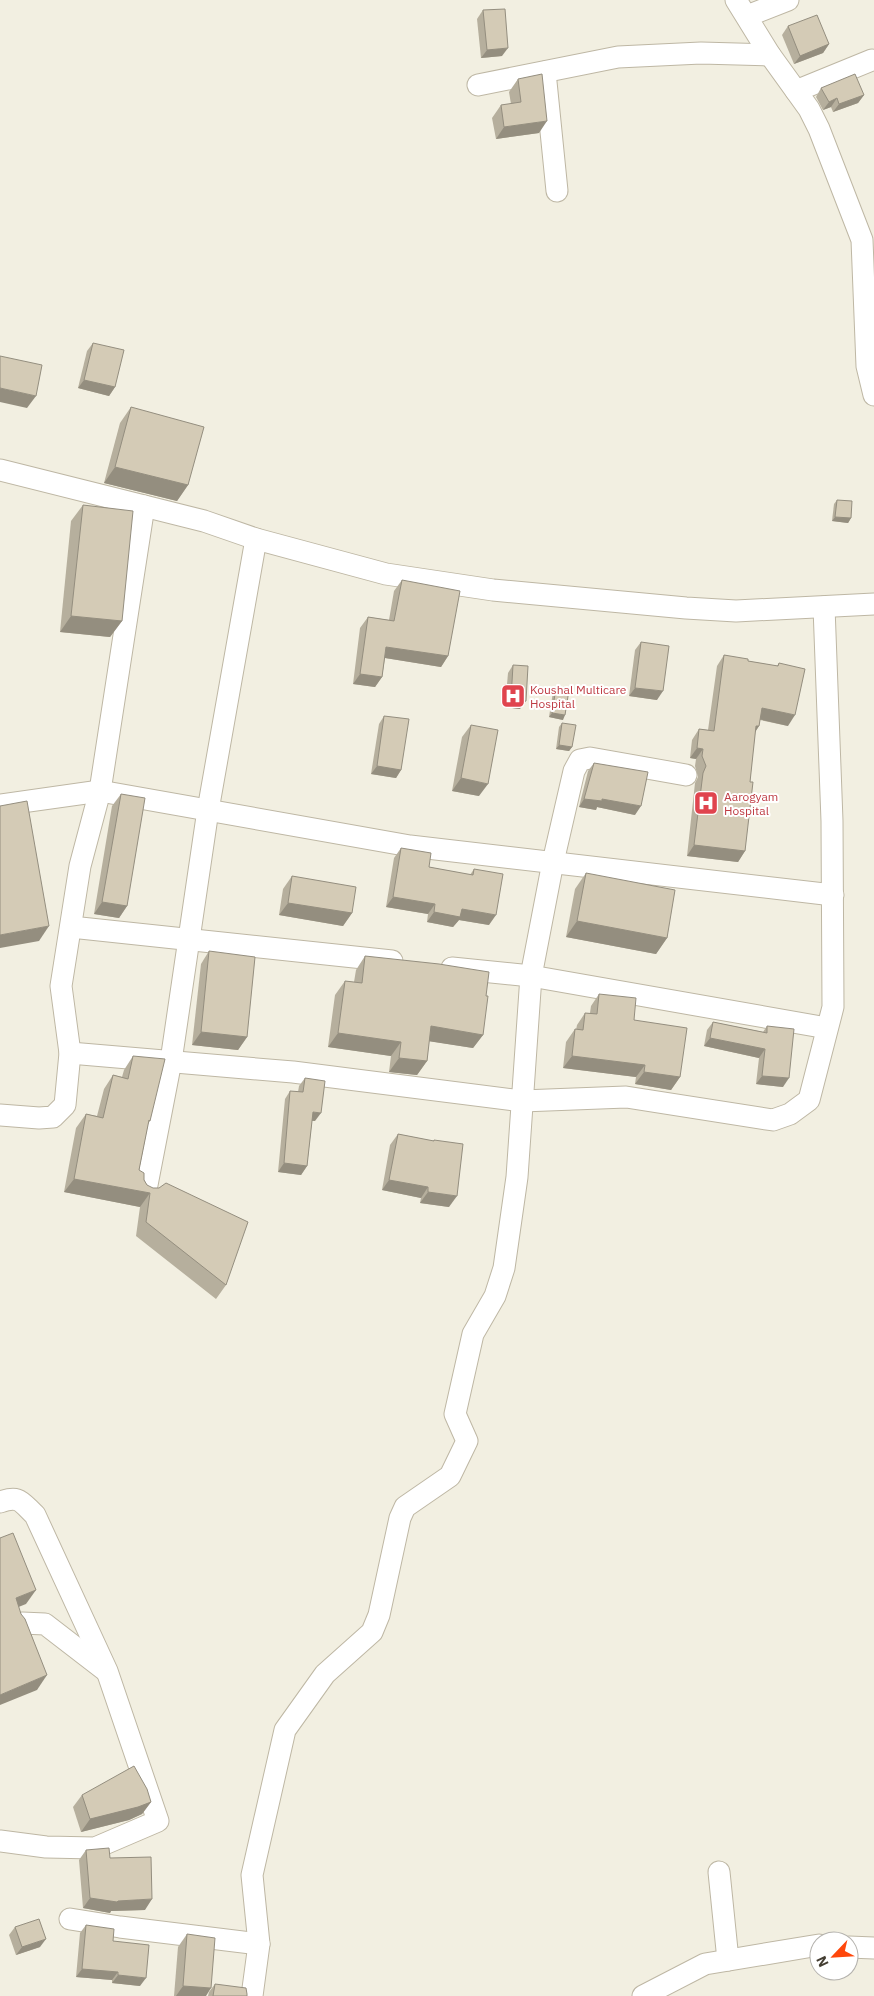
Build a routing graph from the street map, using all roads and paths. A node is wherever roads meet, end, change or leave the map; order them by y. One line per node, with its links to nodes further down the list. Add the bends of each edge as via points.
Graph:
1 (788, 0): 2 (street)
2 (742, 8): 3 (street)
3 (770, 54): 5 (street, via 618,57); 7 (street)
4 (872, 60): 7 (street)
5 (545, 72): 6 (street); 8 (street)
6 (478, 85)
7 (796, 91): 9 (street, via 819,129)
8 (557, 191)
9 (869, 254): 10 (street)
10 (870, 365): 11 (street)
11 (874, 395)
12 (0, 470): 13 (street)
13 (144, 506): 14 (street); 18 (street)
14 (256, 538): 16 (street, via 386,574 493,590 736,611); 20 (street)
15 (874, 604): 16 (street)
16 (824, 607): 22 (street)
17 (686, 775): 21 (street, via 590,758 580,760 574,771)
18 (100, 791): 19 (street); 20 (street); 23 (street, via 80,866)
19 (0, 804)
20 (208, 810): 21 (street, via 410,846); 24 (street)
21 (553, 862): 22 (street); 25 (street)
22 (833, 895): 26 (street, via 833,1007)
23 (71, 927): 24 (street); 27 (street, via 62,986)
24 (189, 940): 25 (street); 28 (street)
25 (532, 976): 26 (street); 29 (street)
26 (827, 1028): 29 (street, via 809,1100 790,1114 773,1120 626,1097)
27 (70, 1053): 28 (street); 30 (street, via 65,1105 52,1117)
28 (171, 1062): 29 (street, via 292,1072); 31 (street)
29 (522, 1101): 38 (street, via 504,1268 495,1296 473,1334 455,1414 467,1441 450,1476 405,1507 372,1632 325,1674 285,1730 252,1875)
30 (0, 1115)
31 (146, 1190)
32 (0, 1502): 34 (street, via 12,1498 20,1500 34,1515)
33 (22, 1623): 34 (street, via 45,1624)
34 (107, 1671): 35 (street, via 158,1821 95,1848 46,1847)
35 (0, 1840)
36 (719, 1872): 42 (street)
37 (70, 1919): 38 (street)
38 (259, 1944): 43 (street)
39 (809, 1947): 42 (street)
40 (859, 1947): 41 (street)
41 (874, 1948)
42 (728, 1960): 44 (street, via 705,1964)
43 (252, 1996)
44 (643, 1996)

